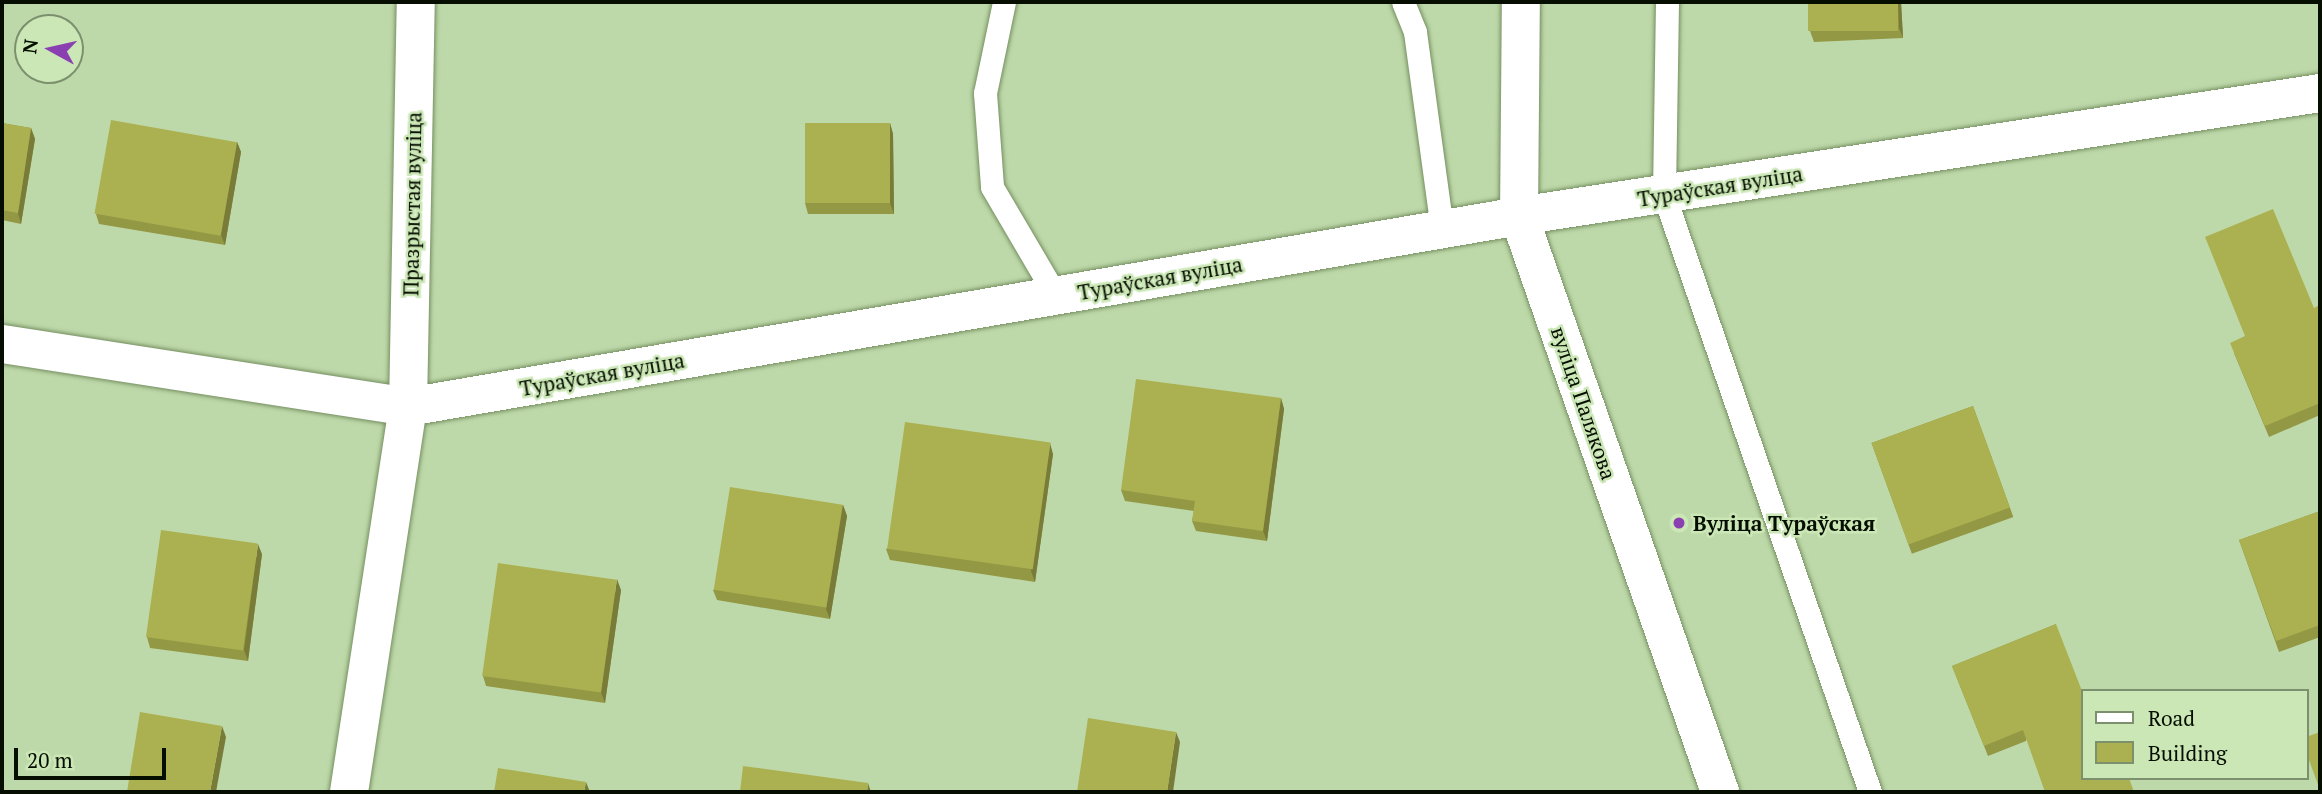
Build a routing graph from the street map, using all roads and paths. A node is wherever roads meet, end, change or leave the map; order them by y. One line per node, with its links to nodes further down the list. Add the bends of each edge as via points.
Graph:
1 (416, 2): 12 (street, Празрыстая вуліца)
2 (1004, 2): 10 (lane, via 985,93 992,187)
3 (1402, 2): 9 (lane, via 1415,32)
4 (1521, 2): 8 (street, вуліца Палякова)
5 (1667, 2): 7 (lane)
6 (2320, 93): 7 (street, Тураўская вуліца)
7 (1664, 195): 8 (street, Тураўская вуліца); 15 (lane)
8 (1519, 216): 9 (street, Тураўская вуліца); 14 (street, вуліца Палякова)
9 (1442, 229): 10 (street, Тураўская вуліца)
10 (1056, 296): 12 (street, Тураўская вуліца)
11 (2, 344): 12 (street, Тураўская вуліца)
12 (408, 407): 13 (street, Празрыстая вуліца)
13 (349, 792)
14 (1720, 792)
15 (1870, 792)

